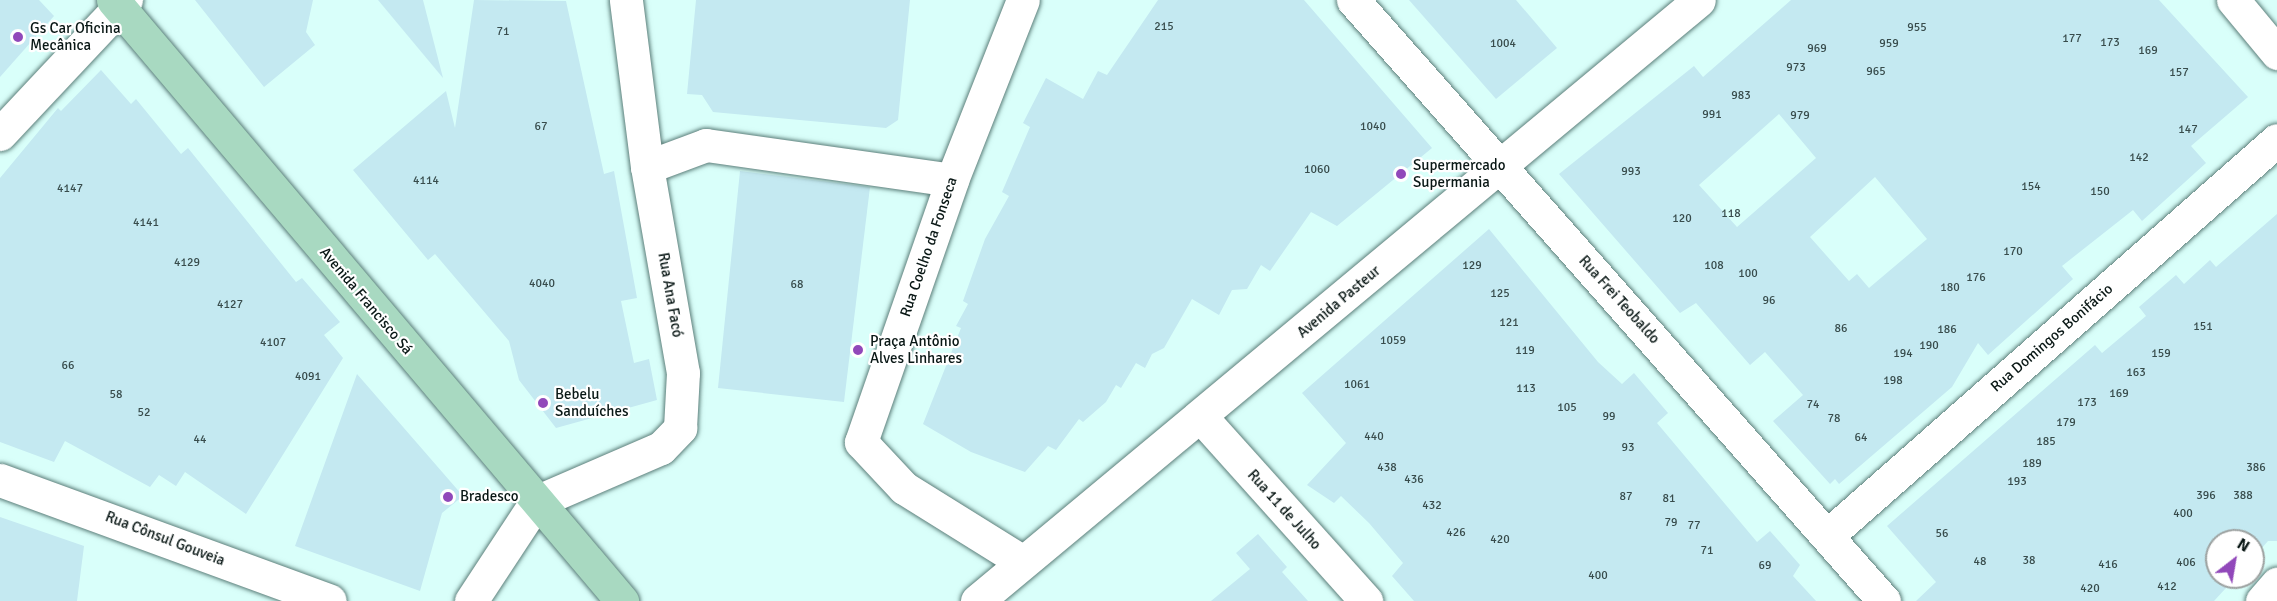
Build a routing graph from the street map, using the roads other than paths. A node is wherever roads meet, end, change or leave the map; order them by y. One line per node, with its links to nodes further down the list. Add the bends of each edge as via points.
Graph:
1 (626, 0): 11 (street, Rua Ana Facó)
2 (1023, 0): 12 (street, Rua Coelho da Fonseca)
3 (1353, 0): 10 (street, Rua Frei Teobaldo)
4 (1699, 0): 10 (street, Avenida Pasteur)
5 (2233, 0): 7 (street)
6 (119, 2): 8 (street); 15 (main road, Avenida Francisco Sá)
7 (2277, 53)
8 (0, 134)
9 (2277, 140): 16 (street, Rua Domingos Bonifácio)
10 (1499, 165): 13 (street, Avenida Pasteur); 16 (street, Rua Frei Teobaldo)
11 (647, 167): 12 (street, via 706,145); 15 (street, Rua Ana Facó, via 683,373 680,428 661,448)
12 (952, 180): 17 (street, Rua Coelho da Fonseca, via 861,442 904,488)
13 (1202, 418): 17 (street, Avenida Pasteur); 23 (street, Rua 11 de Julho)
14 (0, 480): 19 (street, Rua Cônsul Gouveia)
15 (536, 502): 20 (street); 21 (main road, Avenida Francisco Sá)
16 (1827, 536): 24 (street, Rua Frei Teobaldo)
17 (1023, 562): 22 (street, Avenida Pasteur)
18 (2277, 584): 25 (street)
19 (330, 601)
20 (471, 601)
21 (622, 601)
22 (977, 601)
23 (1366, 601)
24 (1884, 601)
25 (2262, 601)

